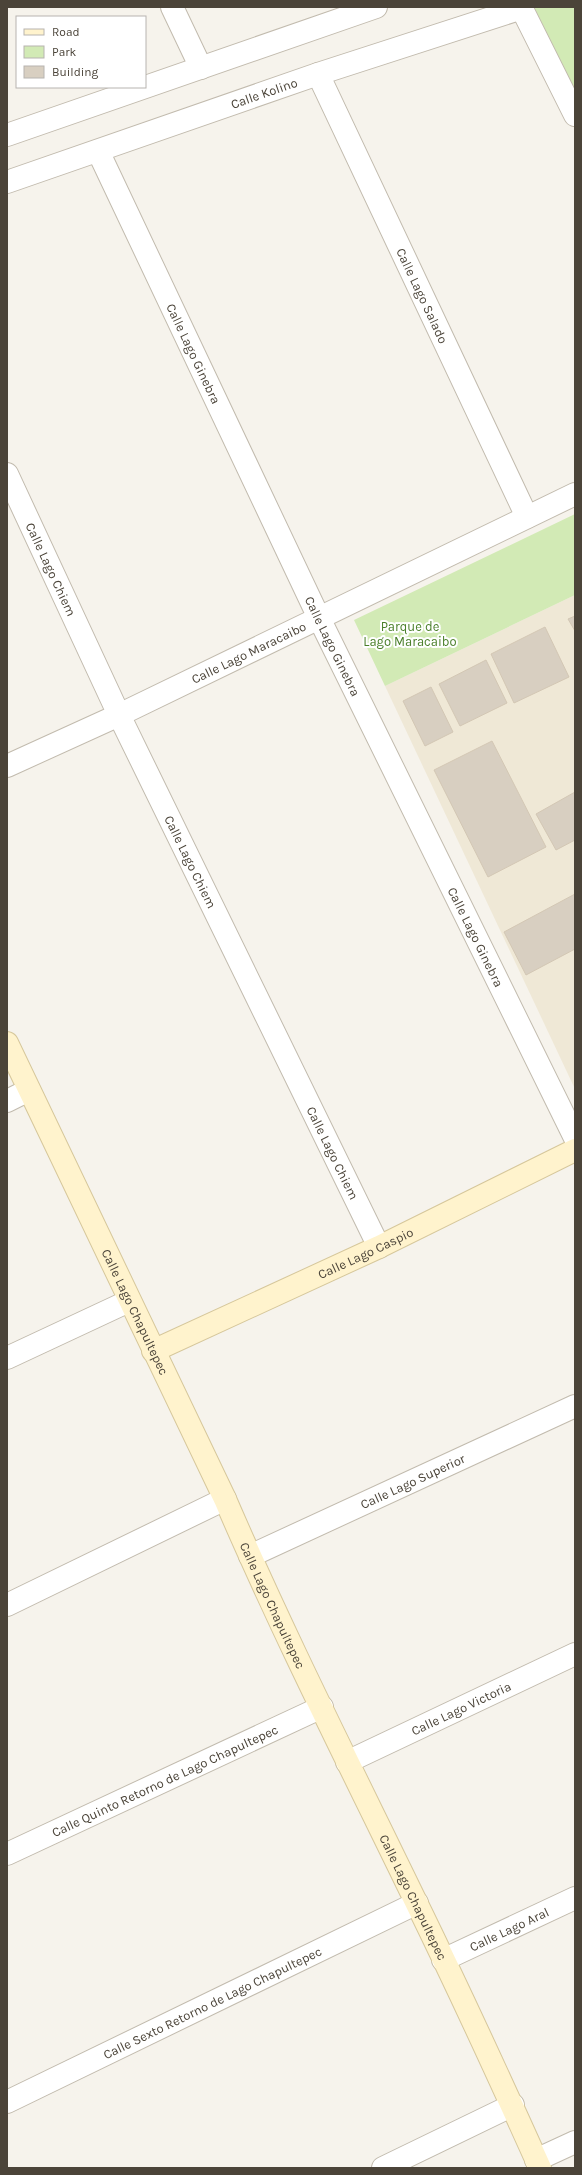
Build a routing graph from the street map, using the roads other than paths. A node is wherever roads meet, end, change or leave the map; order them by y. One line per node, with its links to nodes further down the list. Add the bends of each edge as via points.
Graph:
1 (172, 7): 4 (street)
2 (376, 7): 4 (street)
3 (522, 7): 5 (street, Calle Kolino); 8 (street)
4 (201, 68): 6 (street)
5 (318, 74): 10 (street, Calle Kolino); 14 (street, Calle Lago Salado)
6 (146, 87)
7 (143, 88): 9 (street)
8 (575, 115)
9 (7, 135)
10 (98, 151): 11 (street, Calle Kolino); 15 (street, Calle Lago Ginebra)
11 (7, 182)
12 (7, 474): 16 (street, Calle Lago Chiem)
13 (575, 494): 14 (street, Calle Lago Maracaibo)
14 (527, 517): 15 (street, Calle Lago Maracaibo)
15 (319, 618): 16 (street, Calle Lago Maracaibo); 21 (street, Calle Lago Ginebra)
16 (119, 715): 17 (street, Calle Lago Maracaibo); 23 (street, Calle Lago Chiem)
17 (7, 766)
18 (7, 1043): 19 (street, Calle Lago Chapultepec)
19 (29, 1090): 20 (street); 24 (street, Calle Lago Chapultepec)
20 (7, 1101)
21 (575, 1138)
22 (575, 1150): 23 (street, Calle Lago Caspio)
23 (379, 1247): 25 (street, Calle Lago Caspio)
24 (129, 1301): 25 (street, Calle Lago Chapultepec); 26 (street)
25 (153, 1351): 28 (street, Calle Lago Chapultepec)
26 (7, 1358)
27 (575, 1406): 29 (street, Calle Lago Superior)
28 (225, 1499): 29 (street, Calle Lago Chapultepec); 30 (street)
29 (250, 1556): 32 (street, Calle Lago Chapultepec)
30 (7, 1604)
31 (575, 1654): 33 (street, Calle Lago Victoria)
32 (322, 1707): 33 (street, Calle Lago Chapultepec); 34 (street, Calle Quinto Retorno de Lago Chapultepec)
33 (347, 1762): 36 (street, Calle Lago Chapultepec)
34 (7, 1854)
35 (575, 1898): 37 (street, Calle Lago Aral)
36 (417, 1903): 37 (street, Calle Lago Chapultepec); 38 (street, Calle Sexto Retorno de Lago Chapultepec)
37 (443, 1960): 39 (street, Calle Lago Chapultepec)
38 (7, 2102)
39 (513, 2105): 41 (street, Calle Lago Chapultepec); 42 (street)
40 (575, 2142): 41 (street)
41 (538, 2164)
42 (384, 2168)

